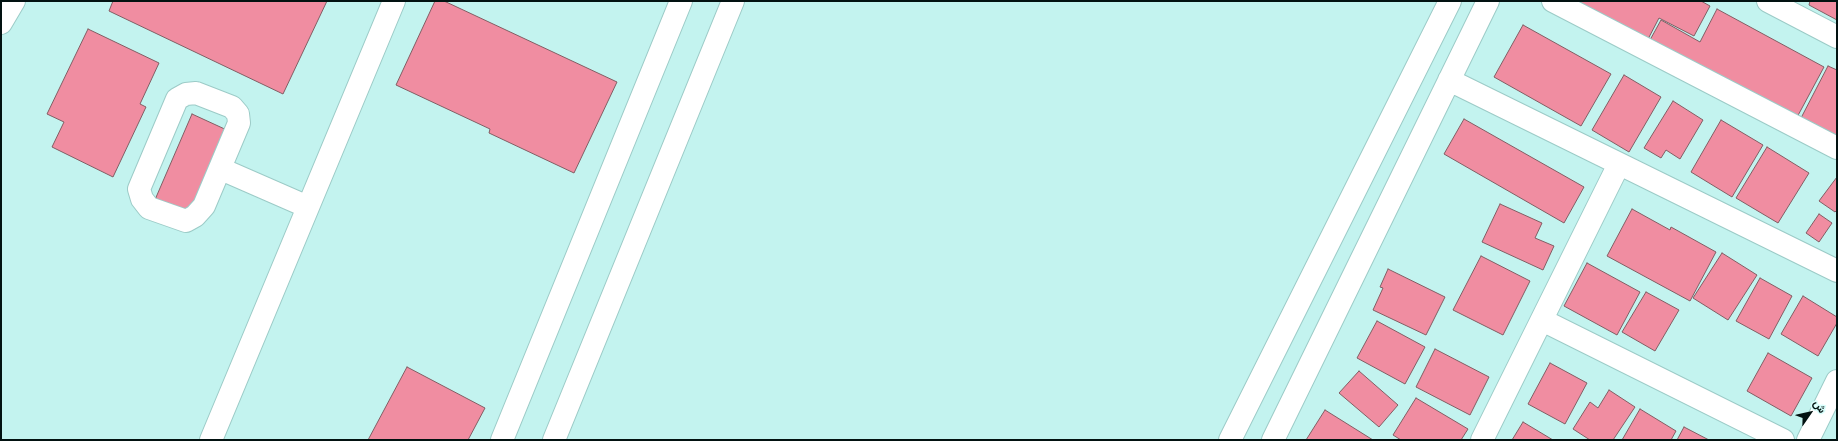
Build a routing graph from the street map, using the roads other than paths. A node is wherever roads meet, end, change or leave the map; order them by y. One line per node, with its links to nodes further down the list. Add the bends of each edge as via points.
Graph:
1 (14, 1): 9 (street)
2 (394, 1): 15 (street)
3 (681, 1): 20 (street)
4 (733, 1): 21 (street)
5 (1450, 1): 22 (street)
6 (1488, 1): 11 (street)
7 (1553, 1): 12 (street)
8 (1768, 1): 10 (street)
9 (1, 23)
10 (1837, 37)
11 (1449, 80): 13 (street); 23 (street)
12 (1837, 148)
13 (1620, 164): 16 (street); 17 (street)
14 (221, 169): 14 (street, via 239,123 238,114 232,107 196,93 186,94 177,99 139,189 142,199 149,208 186,221 196,216 204,206); 15 (street)
15 (308, 207): 19 (street)
16 (1837, 271)
17 (1542, 320): 24 (street); 25 (street)
18 (1837, 381): 26 (street)
19 (211, 440)
20 (502, 440)
21 (554, 440)
22 (1230, 440)
23 (1273, 440)
24 (1482, 440)
25 (1783, 440)
26 (1808, 440)

